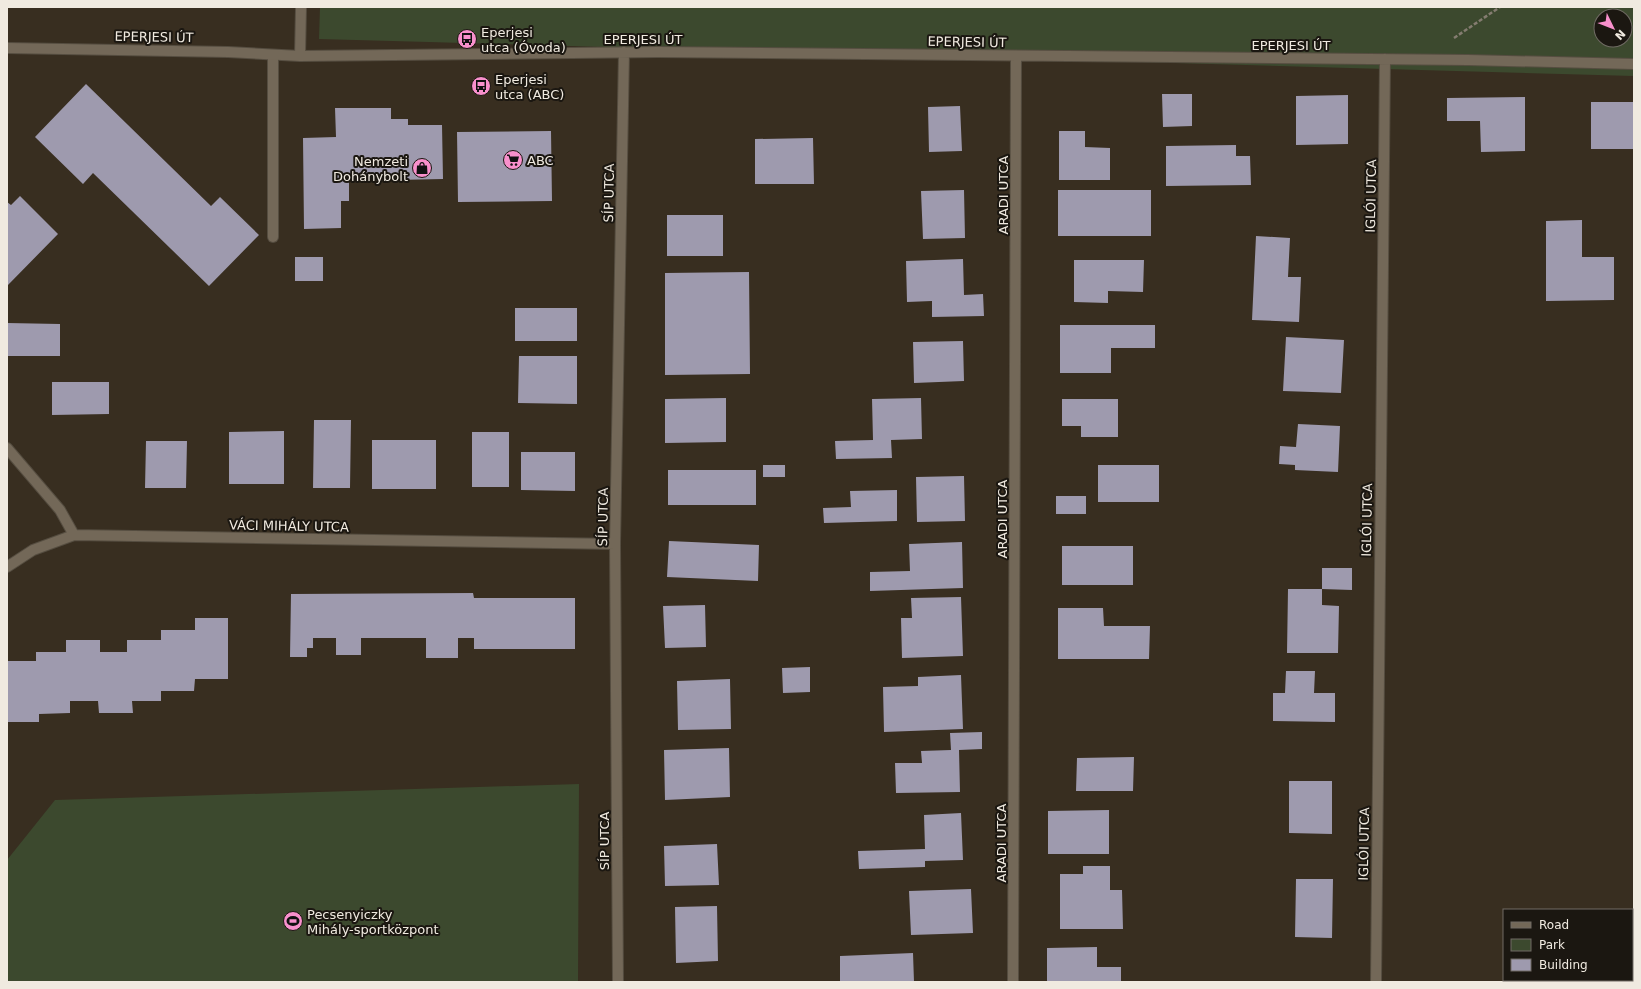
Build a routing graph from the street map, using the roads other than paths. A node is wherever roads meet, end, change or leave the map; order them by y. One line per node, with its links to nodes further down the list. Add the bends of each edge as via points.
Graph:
1 (301, 7): 5 (street)
2 (7, 48): 4 (street, EPERJESI ÚT)
3 (624, 52): 5 (street, EPERJESI ÚT); 6 (street, EPERJESI ÚT); 12 (street, SÍP UTCA)
4 (273, 55): 5 (street, EPERJESI ÚT); 9 (street)
5 (300, 56)
6 (1016, 56): 7 (street, EPERJESI ÚT); 15 (street, ARADI UTCA)
7 (1385, 59): 8 (street, EPERJESI ÚT); 16 (street, IGLÓI UTCA)
8 (1634, 64)
9 (273, 236)
10 (7, 448): 11 (street, via 60,510)
11 (74, 535): 12 (street, VÁCI MIHÁLY UTCA); 13 (street, via 33,550)
12 (615, 544): 14 (street, SÍP UTCA)
13 (7, 567)
14 (618, 982)
15 (1013, 982)
16 (1376, 982)

